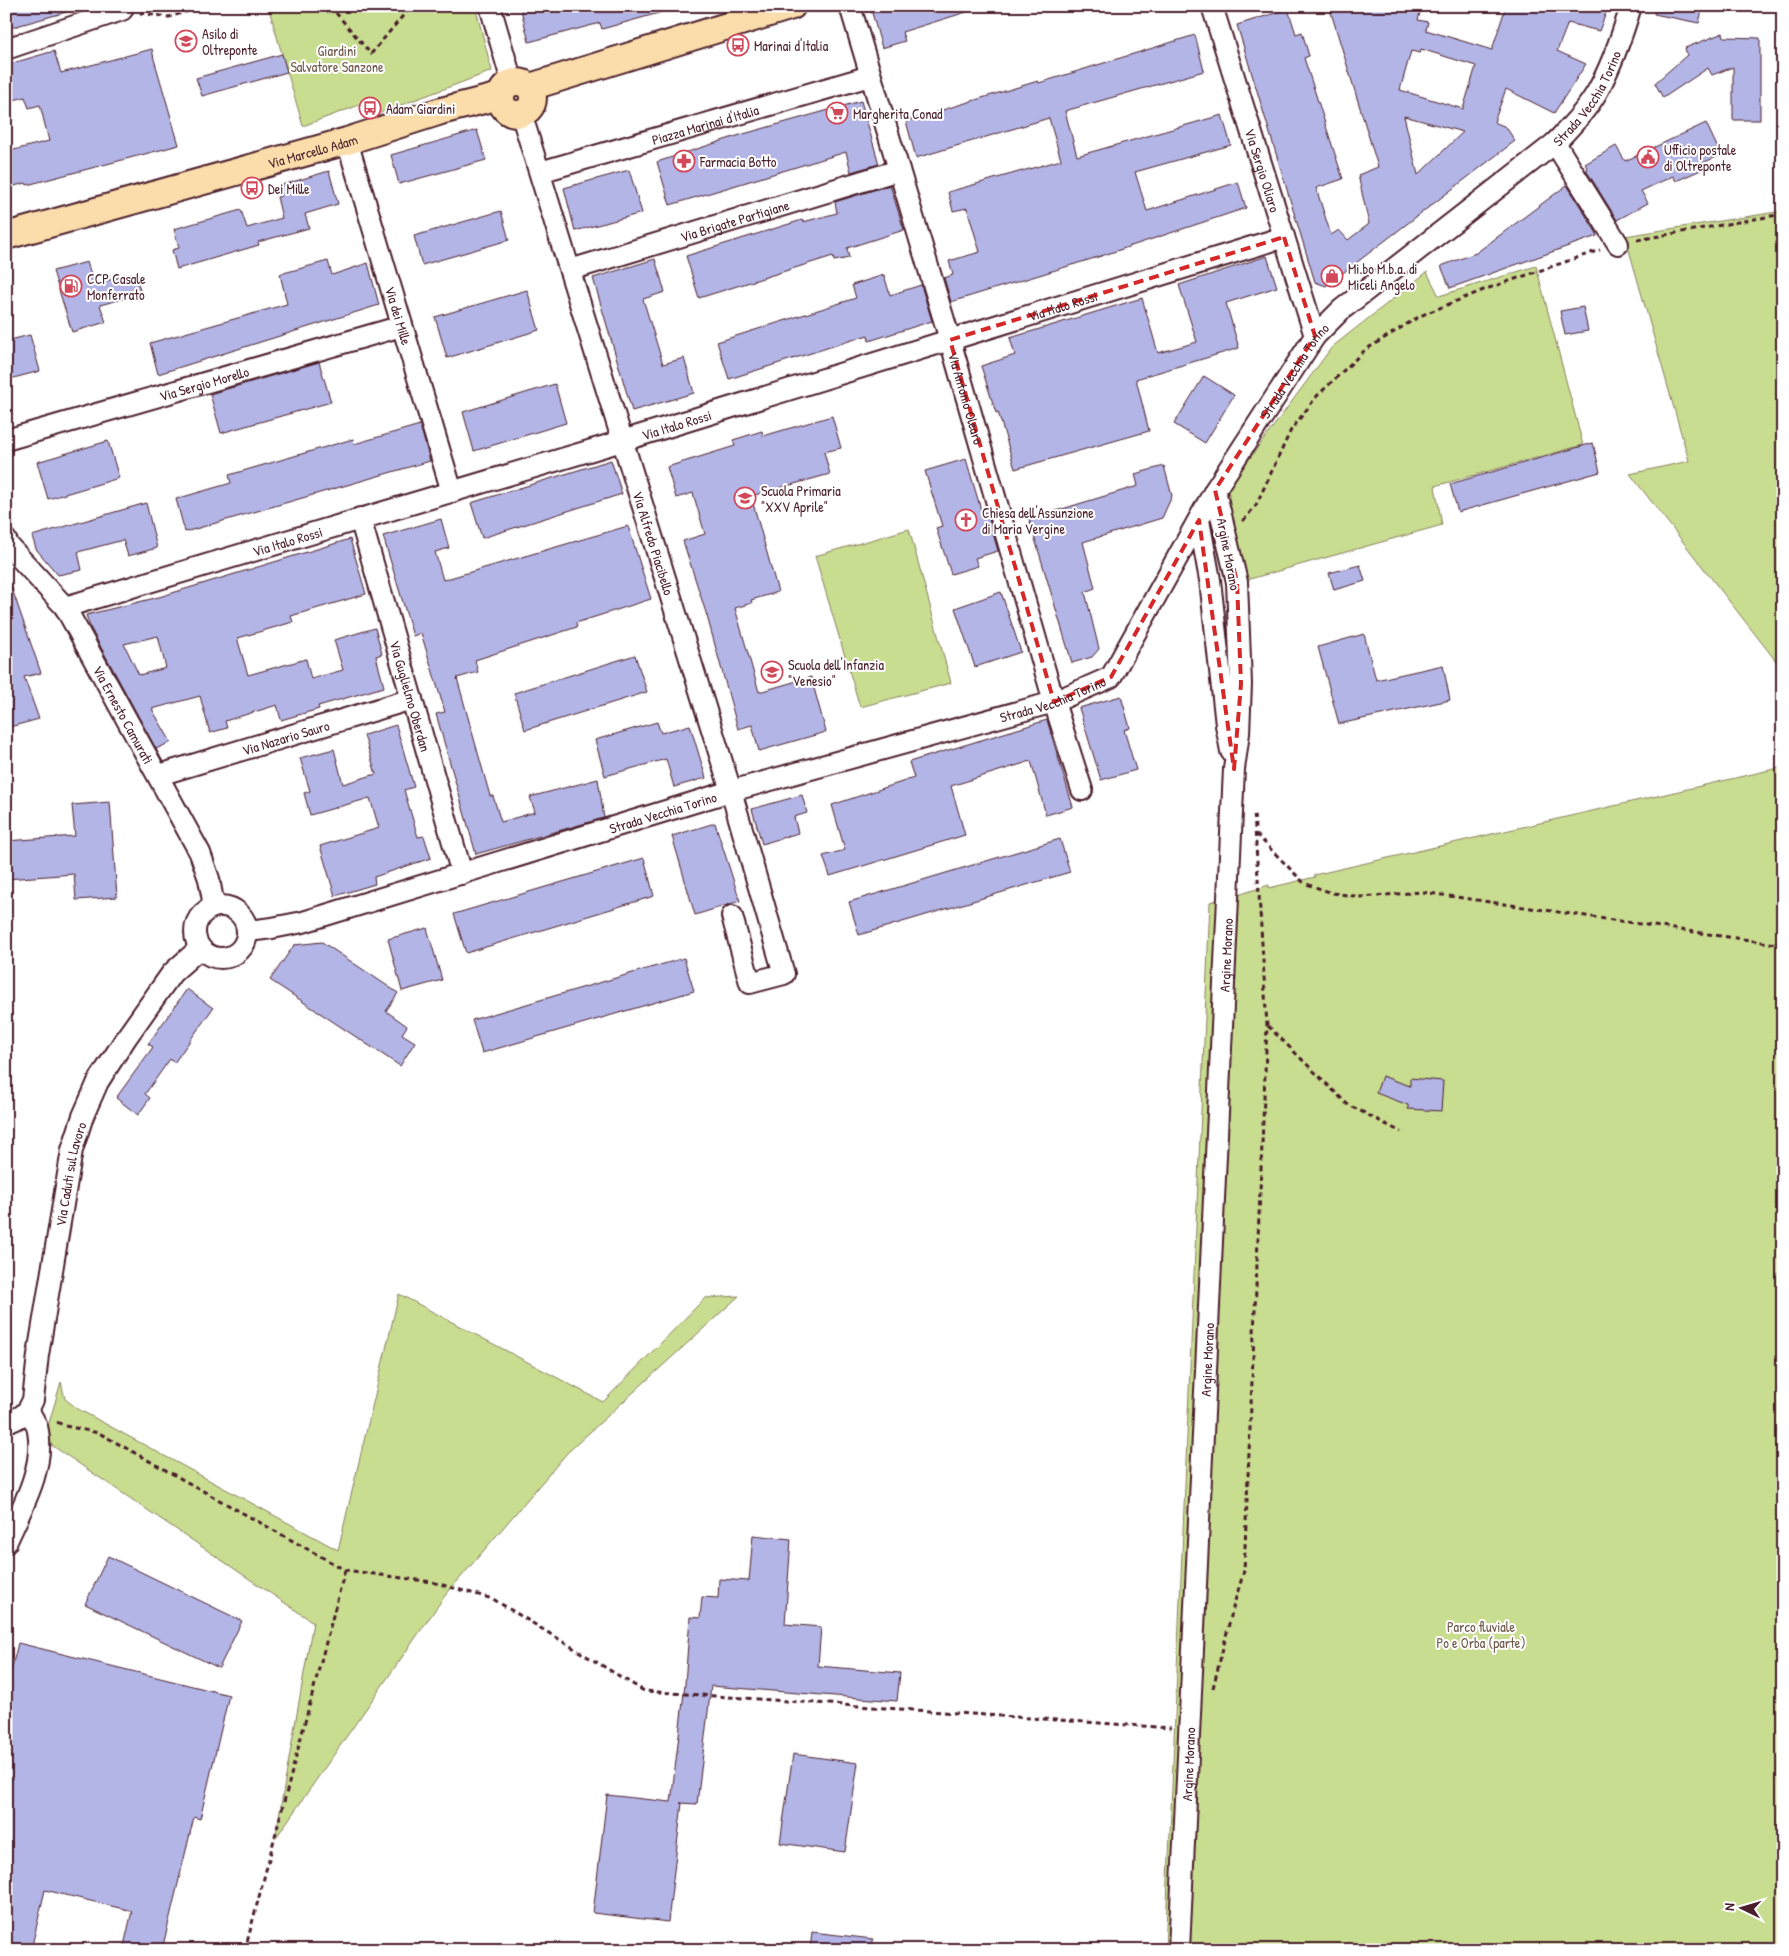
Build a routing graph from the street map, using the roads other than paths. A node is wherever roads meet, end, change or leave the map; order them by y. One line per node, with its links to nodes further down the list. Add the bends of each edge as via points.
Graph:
1 (490, 6): 9 (street)
2 (792, 6): 9 (main road, Via Marcello Adam)
3 (850, 6): 8 (street, Via Antonio Olearo)
4 (1212, 6): 16 (street, Via Sergio Oliaro)
5 (1631, 6): 12 (street, Strada Vecchia Torino, via 1621,40 1596,93)
6 (122, 10): 7 (street)
7 (6, 49)
8 (870, 76): 13 (street, Via Antonio Olearo); 14 (street, Piazza Marinai d'Italia)
9 (514, 88): 10 (main road, via 500,101 506,110); 11 (main road, Via Marcello Adam)
10 (522, 113): 14 (street, Via Alfredo Piacibello)
11 (347, 141): 15 (main road, Via Marcello Adam); 19 (street, Via dei Mille)
12 (1555, 143): 17 (street); 20 (street, Strada Vecchia Torino, via 1341,310)
13 (899, 170): 18 (street, Via Brigate Partigiane); 21 (street, Via Antonio Olearo)
14 (540, 172): 18 (street, Via Alfredo Piacibello)
15 (6, 236)
16 (1284, 237): 20 (street, Via Sergio Oliaro); 21 (street, Via Italo Rossi)
17 (1618, 244)
18 (570, 270): 23 (street, Via Alfredo Piacibello)
19 (402, 326): 22 (street, Via Sergio Morello); 25 (street, Via dei Mille)
20 (1315, 336): 24 (street, Strada Vecchia Torino)
21 (950, 340): 23 (street, Via Italo Rossi); 31 (street, Via Antonio Olearo)
22 (6, 440)
23 (622, 441): 25 (street, Via Italo Rossi); 35 (street, Via Alfredo Piacibello)
24 (1215, 490): 27 (street, Strada Vecchia Torino); 32 (street, Argine Morano, via 1236,582 1241,684)
25 (452, 492): 26 (street, Via Italo Rossi)
26 (360, 518): 29 (street, Via Italo Rossi); 30 (street, Via Guglielmo Oberdan)
27 (1199, 520): 31 (street, Strada Vecchia Torino, via 1111,676); 32 (street, Argine Morano, via 1210,580)
28 (6, 540): 29 (street, Via Ernesto Camurati)
29 (65, 607): 33 (street, Via Ernesto Camurati)
30 (412, 699): 33 (street, Via Nazario Sauro); 36 (street, Via Guglielmo Oberdan)
31 (1054, 702): 34 (street, Via Antonio Olearo); 35 (street, Strada Vecchia Torino)
32 (1234, 769): 44 (street, Argine Morano)
33 (159, 776): 37 (street, Via Ernesto Camurati, via 200,853)
34 (1082, 790)
35 (731, 791): 36 (street, Strada Vecchia Torino); 38 (street, Via Alfredo Piacibello, via 784,974 750,983)
36 (462, 874): 39 (street, Strada Vecchia Torino, via 303,922)
37 (214, 906): 39 (street, via 237,910); 40 (street, via 200,916 196,924 196,940)
38 (732, 916)
39 (248, 930): 40 (street, via 244,947 231,957 214,958)
40 (200, 948): 41 (street, Via Caduti sul Lavoro, via 172,973 126,1038 98,1082 83,1116 72,1150 38,1355 34,1400)
41 (28, 1410): 42 (street, via 14,1420); 43 (street, via 38,1430 38,1460 28,1494)
42 (6, 1418)
43 (6, 1542)
44 (1179, 1950)

